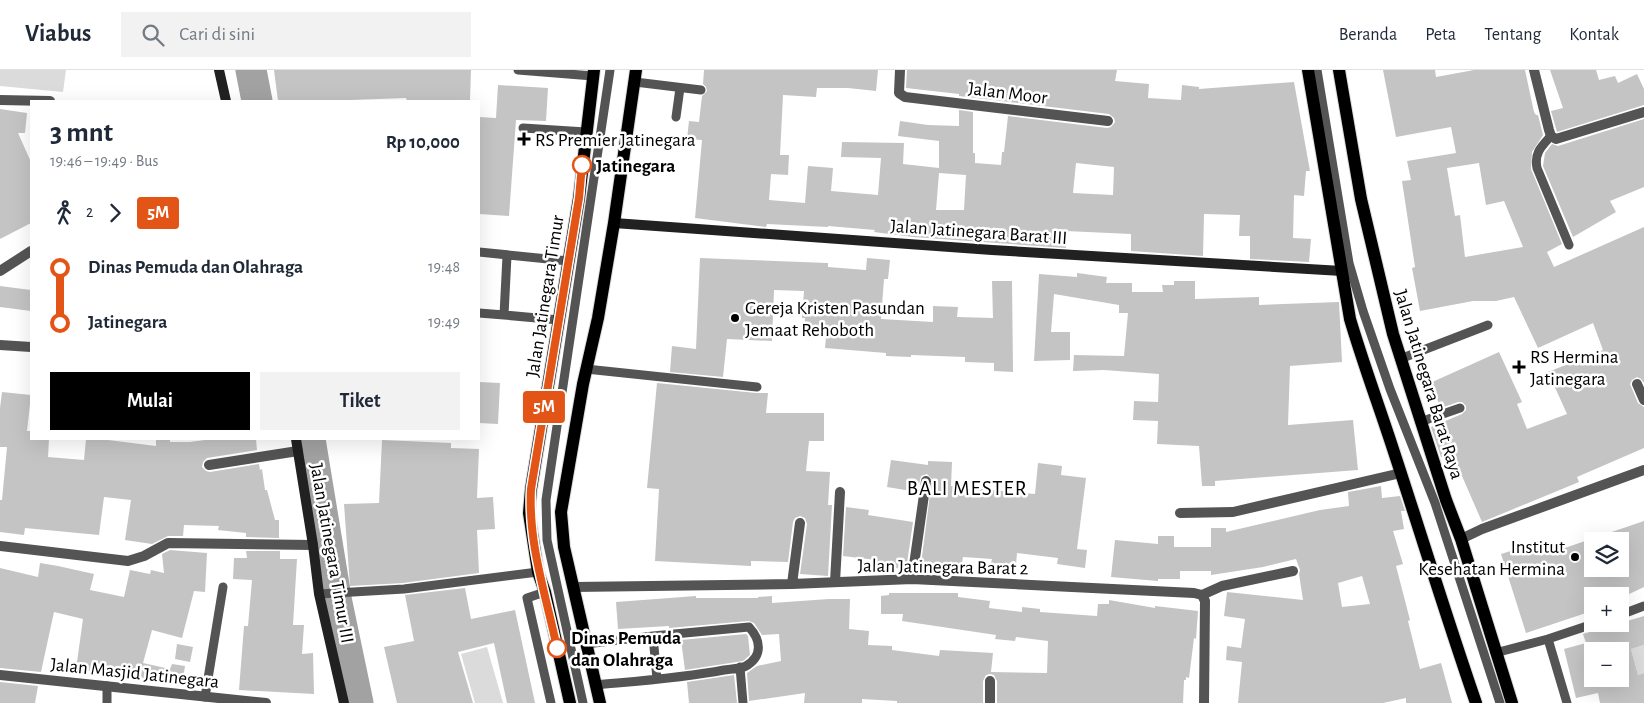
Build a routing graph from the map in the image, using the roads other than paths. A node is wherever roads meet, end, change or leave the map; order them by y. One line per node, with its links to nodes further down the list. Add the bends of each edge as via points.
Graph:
1 (220, 70): 14 (street)
2 (518, 70): 9 (lane)
3 (610, 70): 84 (lane, via 546,500 547,540)
4 (900, 70): 18 (street, Jalan Moor, via 899,93 905,97)
5 (1308, 70): 29 (main road)
6 (1317, 70): 90 (lane, via 1349,263 1390,390 1435,503)
7 (1339, 70): 36 (main road, Jalan Jatinegara Barat Raya, via 1361,200)
8 (1534, 70): 21 (street)
9 (594, 73): 20 (main road, Jalan Jatinegara Timur)
10 (636, 76): 11 (lane); 22 (main road)
11 (680, 88): 12 (lane); 17 (lane)
12 (701, 90)
13 (0, 100): 15 (street)
14 (226, 100)
15 (30, 101)
16 (1644, 112): 21 (street, via 1556,139)
17 (676, 117)
18 (1108, 121)
19 (523, 128): 20 (lane)
20 (586, 132): 27 (main road, Jalan Jatinegara Timur)
21 (1551, 136): 23 (lane, via 1536,153 1537,168)
22 (614, 223): 29 (street, Jalan Jatinegara Barat III); 37 (main road)
23 (1569, 245)
24 (30, 252): 28 (street)
25 (480, 252): 26 (lane)
26 (506, 256): 27 (lane); 31 (lane)
27 (568, 261): 32 (main road, Jalan Jatinegara Timur)
28 (0, 271)
29 (1342, 271): 47 (main road, via 1360,355)
30 (480, 313): 31 (lane)
31 (504, 315): 32 (lane)
32 (559, 320): 56 (main road, Jalan Jatinegara Timur, via 531,489 530,513)
33 (1488, 325): 36 (lane)
34 (0, 344): 35 (street)
35 (30, 347)
36 (1400, 359): 42 (main road, Jalan Jatinegara Barat Raya)
37 (586, 369): 39 (lane); 61 (main road, via 561,512 564,547)
38 (1637, 384): 40 (street)
39 (758, 387)
40 (1644, 400)
41 (1460, 408): 42 (lane)
42 (1420, 422): 52 (main road, Jalan Jatinegara Barat Raya)
43 (296, 440): 44 (street, Jalan Jatinegara Timur III)
44 (298, 450): 45 (street); 53 (street, Jalan Jatinegara Timur III)
45 (209, 465)
46 (1644, 470): 52 (street)
47 (1401, 474): 50 (street, via 1232,512); 89 (main road)
48 (926, 481): 57 (street)
49 (840, 492): 58 (street)
50 (1180, 513)
51 (800, 523): 59 (street)
52 (1460, 538): 71 (main road, Jalan Jatinegara Barat Raya)
53 (314, 545): 54 (street, via 168,543 128,561); 63 (street, Jalan Jatinegara Timur III)
54 (0, 546)
55 (1293, 571): 64 (street, via 1222,586)
56 (538, 572): 62 (main road, Jalan Jatinegara Timur); 63 (lane, via 404,590)
57 (912, 579): 58 (street, Jalan Jatinegara Barat 2); 64 (street, Jalan Jatinegara Barat 2)
58 (835, 582): 59 (street, Jalan Jatinegara Barat 2)
59 (792, 584): 61 (street, Jalan Jatinegara Barat 2)
60 (223, 587): 78 (lane)
61 (574, 587): 70 (main road)
62 (545, 592): 82 (lane, via 527,598); 83 (main road, Jalan Jatinegara Timur)
63 (321, 594): 81 (street, Jalan Jatinegara Timur III)
64 (1202, 595): 88 (street, via 1205,601)
65 (1644, 606): 66 (lane)
66 (1629, 611)
67 (1584, 627): 69 (lane)
68 (653, 636): 70 (lane); 72 (lane, via 749,627 756,634 760,647 757,656); 74 (lane)
69 (1548, 639): 71 (lane); 92 (lane)
70 (586, 644): 76 (main road)
71 (1496, 653): 91 (main road, Jalan Jatinegara Barat Raya)
72 (740, 667): 74 (lane); 86 (lane)
73 (0, 675): 77 (street, Jalan Masjid Jatinegara)
74 (657, 679): 76 (lane)
75 (990, 682): 87 (street)
76 (596, 685): 85 (main road)
77 (107, 686): 78 (street, Jalan Masjid Jatinegara); 79 (lane)
78 (205, 697): 80 (street, Jalan Masjid Jatinegara)
79 (106, 703)
80 (266, 703)
81 (344, 703)
82 (551, 703)
83 (570, 703)
84 (583, 703)
85 (600, 703)
86 (743, 703)
87 (990, 703)
88 (1204, 703)
89 (1476, 703)
90 (1500, 703)
91 (1512, 703)
92 (1567, 703)

